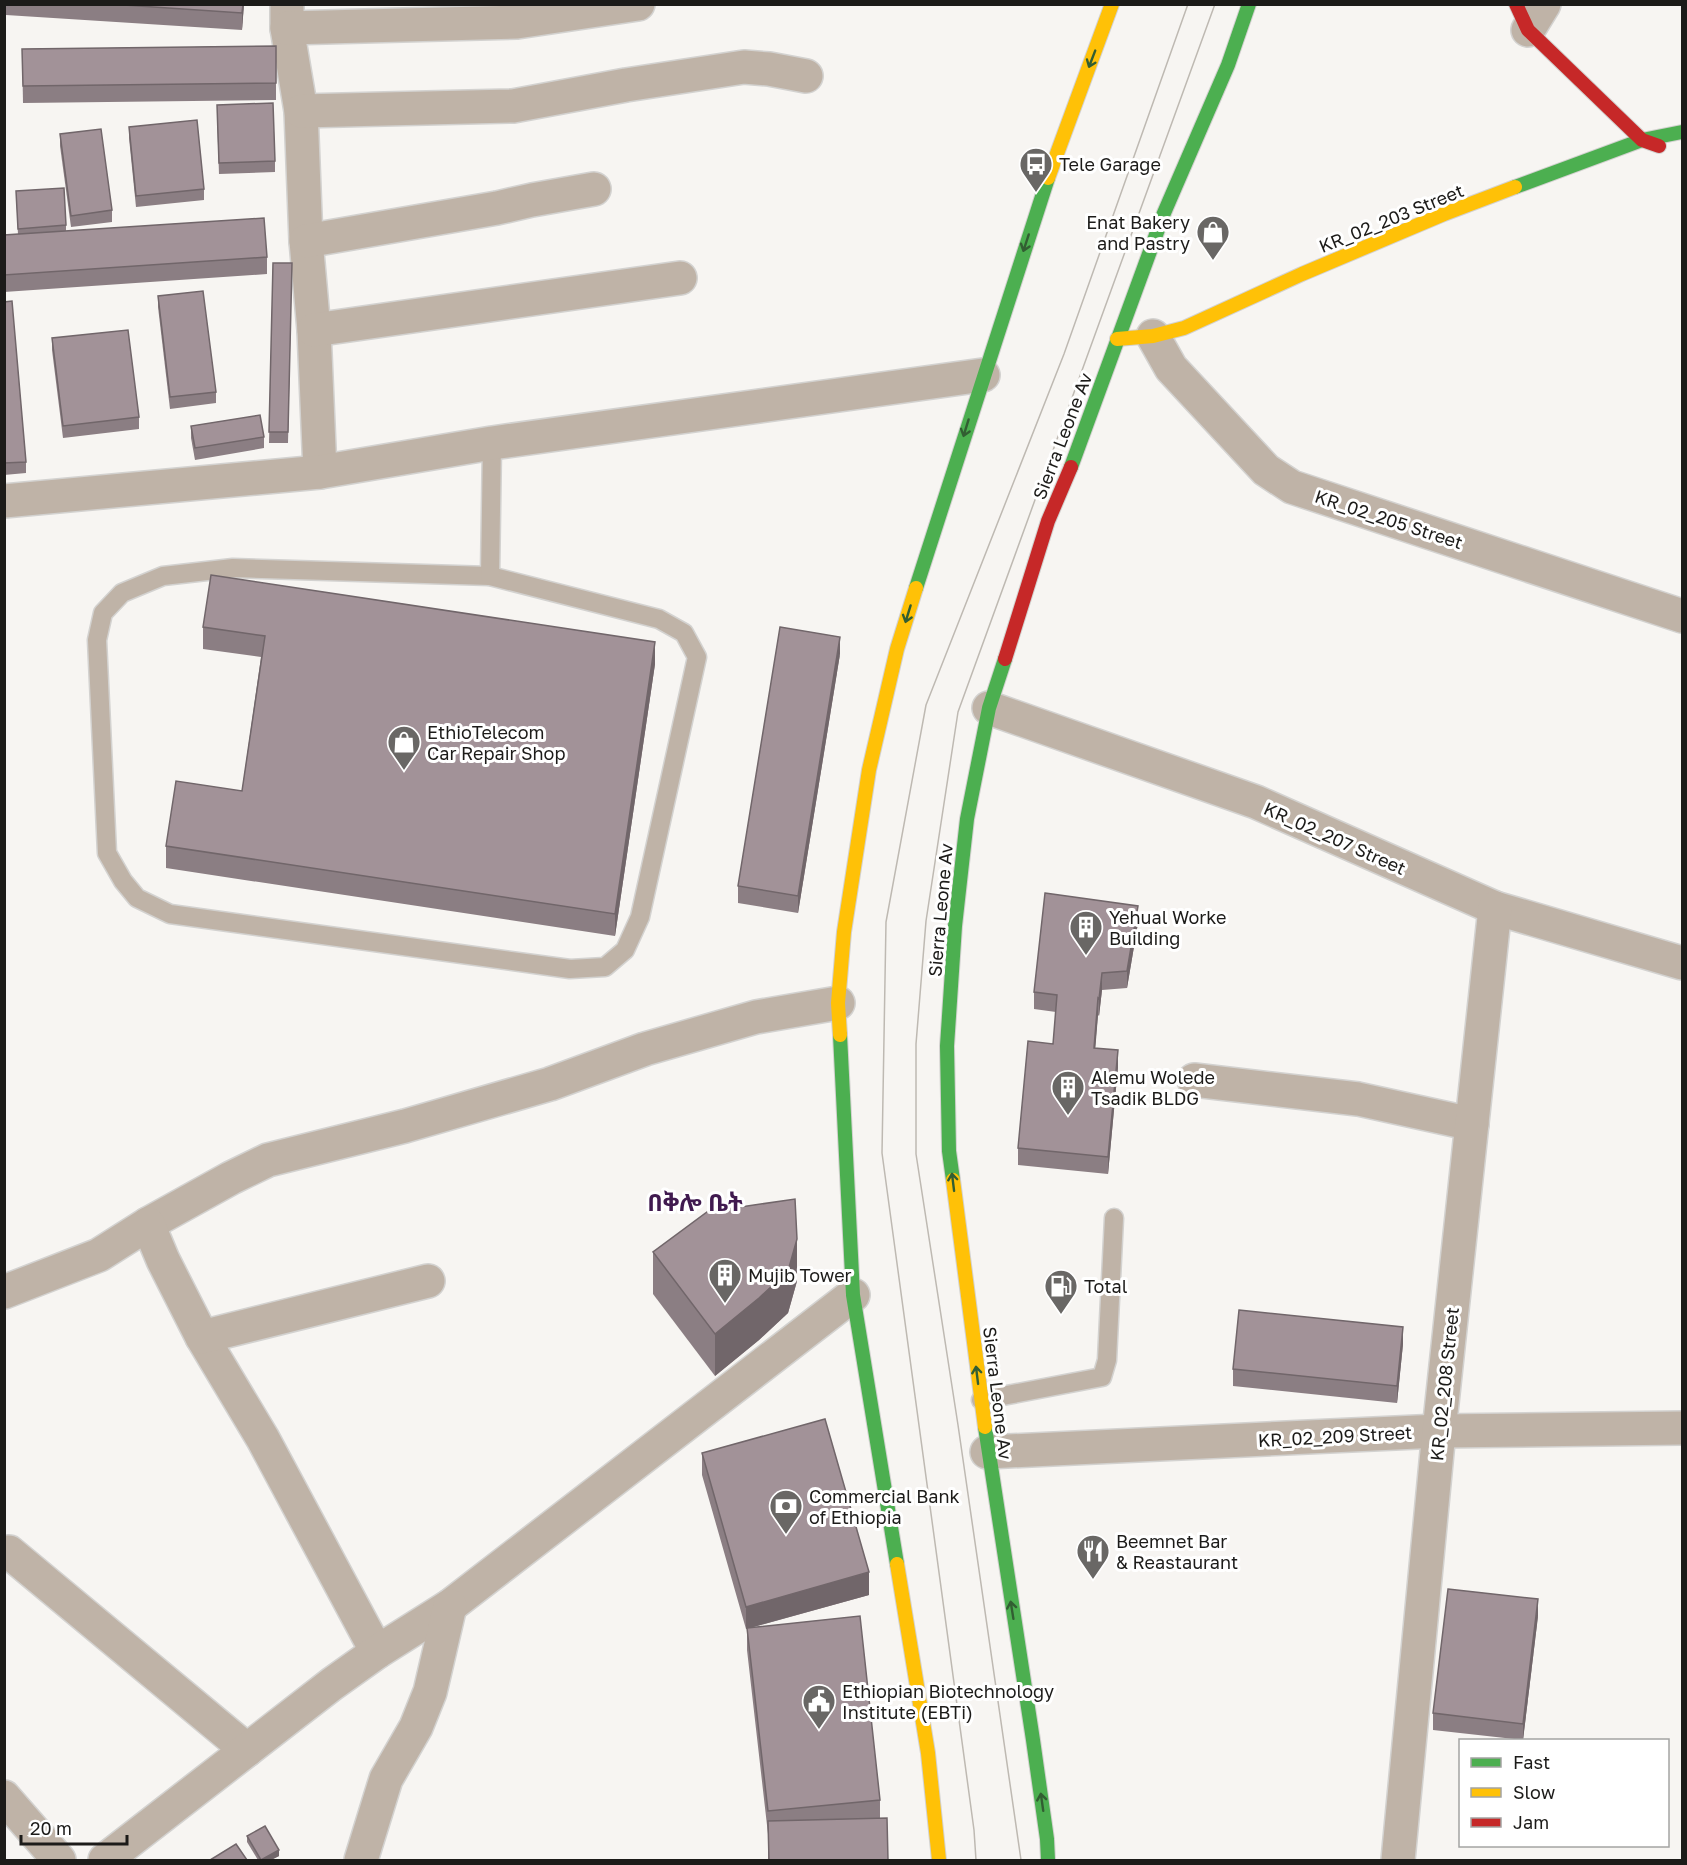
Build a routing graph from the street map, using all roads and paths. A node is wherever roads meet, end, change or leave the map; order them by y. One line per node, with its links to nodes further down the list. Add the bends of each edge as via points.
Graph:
1 (638, 4): 5 (street, via 517,22)
2 (1112, 4): 17 (main road, one-way to 17, via 1050,170)
3 (1249, 4): 16 (main road, Sierra Leone Av)
4 (1529, 13): 9 (main road)
5 (287, 16): 7 (street)
6 (806, 76): 7 (street, via 744,67 513,106)
7 (301, 111): 12 (street)
8 (1683, 132): 9 (main road, KR_02_203 Street)
9 (1642, 141): 10 (main road); 15 (main road, KR_02_203 Street, via 1444,214 1184,328)
10 (1672, 151)
11 (594, 189): 12 (street)
12 (306, 241): 14 (street)
13 (680, 278): 14 (street)
14 (314, 330): 19 (street)
15 (1153, 336): 16 (main road, KR_02_203 Street); 22 (street, KR_02_205 Street, via 1171,368 1266,470 1292,487)
16 (1117, 339): 23 (main road, Sierra Leone Av, via 1073,463 1048,520)
17 (983, 375): 18 (street); 26 (main road, one-way to 26, via 897,649 869,770 843,932)
18 (492, 443): 19 (street); 21 (lane)
19 (320, 472): 20 (street)
20 (4, 501)
21 (490, 576): 21 (lane, via 659,619 684,633 697,657 640,917 625,950 605,966 570,969 170,914 138,898 123,881 107,853 97,640 103,613 122,593 163,576 233,568)
22 (1683, 616)
23 (989, 708): 24 (street, KR_02_207 Street, via 1256,802); 35 (main road, Sierra Leone Av, one-way to 23, via 950,1151 947,1046 967,819)
24 (1495, 908): 25 (street, KR_02_207 Street); 28 (street, KR_02_208 Street)
25 (1683, 963)
26 (838, 1003): 30 (street, via 756,1017 645,1049 550,1084 268,1160); 33 (main road)
27 (1194, 1080): 28 (street, via 1358,1099)
28 (1472, 1124): 37 (street, KR_02_208 Street)
29 (1114, 1218): 35 (lane, via 1107,1360 1102,1377)
30 (148, 1224): 32 (street, via 99,1256); 34 (street)
31 (428, 1281): 34 (street)
32 (4, 1292)
33 (853, 1295): 40 (street); 47 (main road, via 928,1753)
34 (202, 1337): 41 (street, via 263,1439)
35 (981, 1400): 38 (main road, Sierra Leone Av)
36 (1683, 1428): 37 (street, KR_02_209 Street)
37 (1439, 1431): 38 (street, KR_02_209 Street); 49 (street, KR_02_208 Street)
38 (987, 1452): 48 (main road, Sierra Leone Av, one-way to 38)
39 (9, 1551): 42 (street)
40 (450, 1606): 41 (street); 46 (street, via 430,1692 416,1727 386,1779)
41 (377, 1652): 42 (street)
42 (248, 1750): 45 (street)
43 (4, 1797): 44 (street)
44 (59, 1860)
45 (105, 1860)
46 (361, 1860)
47 (939, 1860)
48 (1048, 1860)
49 (1398, 1860)

